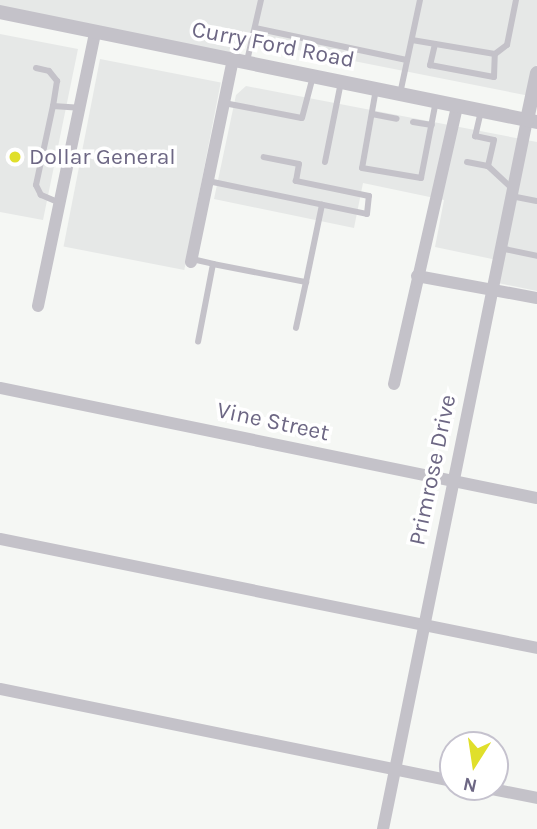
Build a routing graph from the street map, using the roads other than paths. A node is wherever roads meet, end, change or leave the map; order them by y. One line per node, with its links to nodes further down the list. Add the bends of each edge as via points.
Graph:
1 (261, 0): 5 (lane)
2 (420, 0): 7 (lane)
3 (516, 0): 9 (lane, via 507,45)
4 (0, 12): 6 (street, Curry Ford Road)
5 (254, 28): 10 (lane); 11 (lane)
6 (95, 32): 11 (street, Curry Ford Road); 22 (street)
7 (412, 40): 8 (lane); 10 (lane)
8 (435, 44): 9 (lane); 9 (lane, via 430,65 494,77)
9 (495, 54)
10 (407, 60): 17 (lane)
11 (240, 61): 14 (street, Curry Ford Road); 19 (street)
12 (36, 68): 20 (lane, via 49,71 57,81)
13 (537, 73): 26 (street)
14 (313, 76): 15 (street, Curry Ford Road); 19 (lane, via 302,118)
15 (341, 82): 16 (street, Curry Ford Road); 30 (lane)
16 (376, 89): 17 (street, Curry Ford Road); 24 (lane)
17 (400, 94): 18 (street, Curry Ford Road)
18 (436, 102): 21 (street, Curry Ford Road); 28 (lane)
19 (224, 103): 33 (street)
20 (53, 106): 22 (lane); 36 (lane, via 36,185 41,195)
21 (457, 106): 23 (street, Curry Ford Road); 42 (street)
22 (79, 108): 36 (street)
23 (481, 111): 26 (street, Curry Ford Road); 32 (lane, via 475,136 494,140)
24 (372, 114): 25 (lane); 28 (lane, via 362,168 421,178)
25 (397, 119)
26 (532, 121): 34 (street, Primrose Drive)
27 (413, 122): 28 (lane)
28 (432, 125)
29 (264, 157): 37 (lane, via 299,164 296,181 369,197 367,214)
30 (324, 162)
31 (467, 162): 32 (lane)
32 (488, 166): 34 (lane)
33 (208, 181): 37 (lane); 40 (street)
34 (512, 192): 35 (lane); 38 (street, Primrose Drive)
35 (537, 201)
36 (60, 203): 46 (street)
37 (322, 205): 43 (lane)
38 (500, 248): 39 (lane); 44 (street, Primrose Drive)
39 (537, 256)
40 (191, 261): 41 (lane)
41 (213, 264): 43 (lane); 48 (lane)
42 (417, 276): 44 (street); 49 (street)
43 (306, 282): 47 (lane)
44 (491, 290): 45 (street); 51 (street, Primrose Drive)
45 (537, 298)
46 (38, 306)
47 (296, 328)
48 (198, 342)
49 (394, 384)
50 (0, 388): 51 (street, Vine Street)
51 (452, 480): 52 (street, Vine Street); 54 (street, Primrose Drive)
52 (537, 498)
53 (0, 539): 54 (street)
54 (423, 624): 55 (street); 57 (street, Primrose Drive)
55 (537, 648)
56 (0, 689): 57 (street)
57 (395, 769): 58 (street); 61 (street, Primrose Drive)
58 (439, 778)
59 (509, 792): 60 (street)
60 (537, 798)
61 (383, 829)

